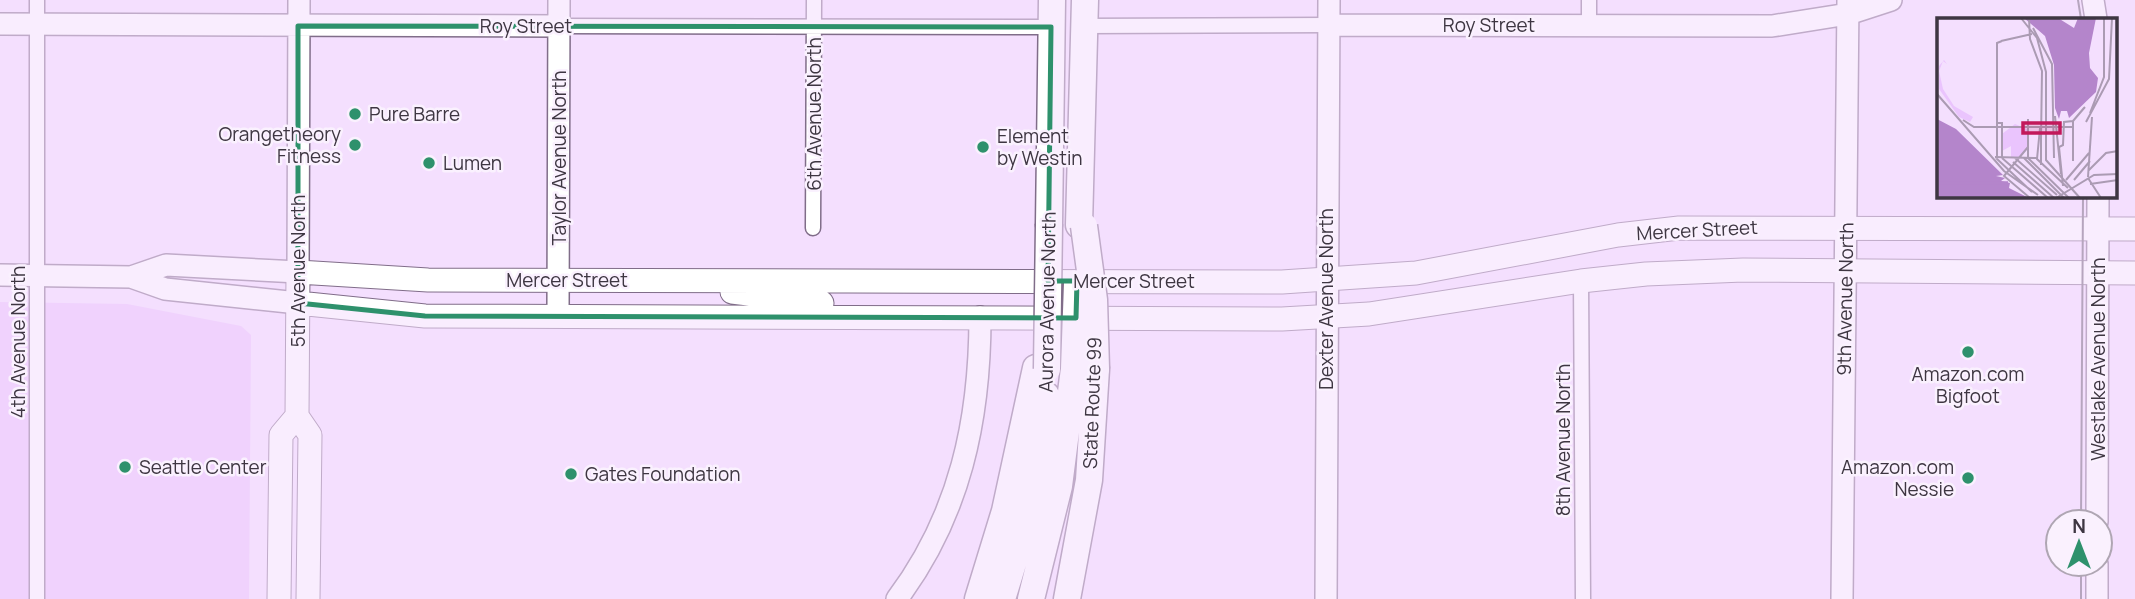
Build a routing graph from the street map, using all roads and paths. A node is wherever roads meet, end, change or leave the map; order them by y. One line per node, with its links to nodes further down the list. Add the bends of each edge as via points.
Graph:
1 (37, 0): 14 (street, 4th Avenue North)
2 (299, 0): 17 (main road, 5th Avenue North)
3 (559, 0): 18 (main road, Taylor Avenue North)
4 (814, 0): 19 (street, 6th Avenue North)
5 (1052, 0): 20 (highway, Aurora Avenue North)
6 (1329, 0): 16 (main road, Dexter Avenue North)
7 (1589, 0): 15 (street)
8 (1891, 0): 10 (main road, Roy Street)
9 (2093, 0): 12 (main road)
10 (1848, 7): 15 (main road, Roy Street, via 1772,26); 22 (main road, 9th Avenue North)
11 (1084, 13): 16 (street, Roy Street); 42 (highway, Aurora Avenue North, bridge)
12 (2096, 18)
13 (0, 24): 14 (main road, Roy Street)
14 (37, 24): 17 (main road, Roy Street); 31 (street, 4th Avenue North)
15 (1589, 24): 16 (main road, Roy Street)
16 (1328, 25): 34 (main road, Dexter Avenue North)
17 (298, 26): 18 (main road, Roy Street); 27 (main road, 5th Avenue North)
18 (559, 26): 19 (street, Roy Street); 35 (main road, Taylor Avenue North)
19 (814, 27): 20 (street, Roy Street); 23 (street, 6th Avenue North)
20 (1051, 27): 41 (highway, Aurora Avenue North, bridge)
21 (2098, 198): 24 (main road, Westlake Avenue North)
22 (1845, 226): 24 (main road, Mercer Street); 26 (main road, 9th Avenue North); 34 (main road, Mercer Street, via 1648,231 1463,266)
23 (813, 228)
24 (2098, 228): 25 (main road, Mercer Street); 28 (main road, Westlake Avenue North)
25 (2135, 229)
26 (1844, 271): 28 (main road, Mercer Street); 36 (main road, Mercer Street, via 1699,272); 56 (main road, 9th Avenue North)
27 (298, 272): 32 (main road, Mercer Street, via 166,265); 35 (main road, Mercer Street); 37 (main road, 5th Avenue North)
28 (2098, 272): 29 (main road, Mercer Street); 44 (main road, Westlake Avenue North)
29 (2135, 273)
30 (0, 275): 31 (main road, Mercer Street)
31 (38, 276): 32 (main road, Mercer Street); 46 (street, 4th Avenue North)
32 (131, 276): 37 (main road, Mercer Street, via 165,289)
33 (680, 280): 34 (main road, Mercer Street); 35 (main road, Mercer Street); 39 (main road, via 812,303 971,305)
34 (1325, 280): 40 (main road, Dexter Avenue North)
35 (558, 281): 38 (main road, Taylor Avenue North)
36 (1581, 281): 40 (main road, Mercer Street); 55 (street, 8th Avenue North)
37 (298, 303): 38 (main road, Mercer Street, via 425,316); 43 (main road, 5th Avenue North)
38 (558, 316): 39 (main road, Mercer Street)
39 (980, 317): 40 (main road, Mercer Street); 49 (main road, via 977,404 960,479 939,531)
40 (1326, 318): 54 (main road, Dexter Avenue North)
41 (1042, 368): 50 (highway); 51 (highway, Aurora Avenue North, via 1038,464 1030,508)
42 (1085, 369): 52 (highway, Aurora Avenue North); 53 (highway, State Route 99, via 1089,480)
43 (297, 416): 47 (main road, 5th Avenue North, via 281,435); 48 (main road, 5th Avenue North, via 310,435)
44 (2097, 508)
45 (2097, 578): 57 (main road)
46 (37, 599)
47 (279, 599)
48 (308, 599)
49 (897, 599)
50 (978, 599)
51 (1002, 599)
52 (1031, 599)
53 (1067, 599)
54 (1326, 599)
55 (1583, 599)
56 (1842, 599)
57 (2097, 599)

